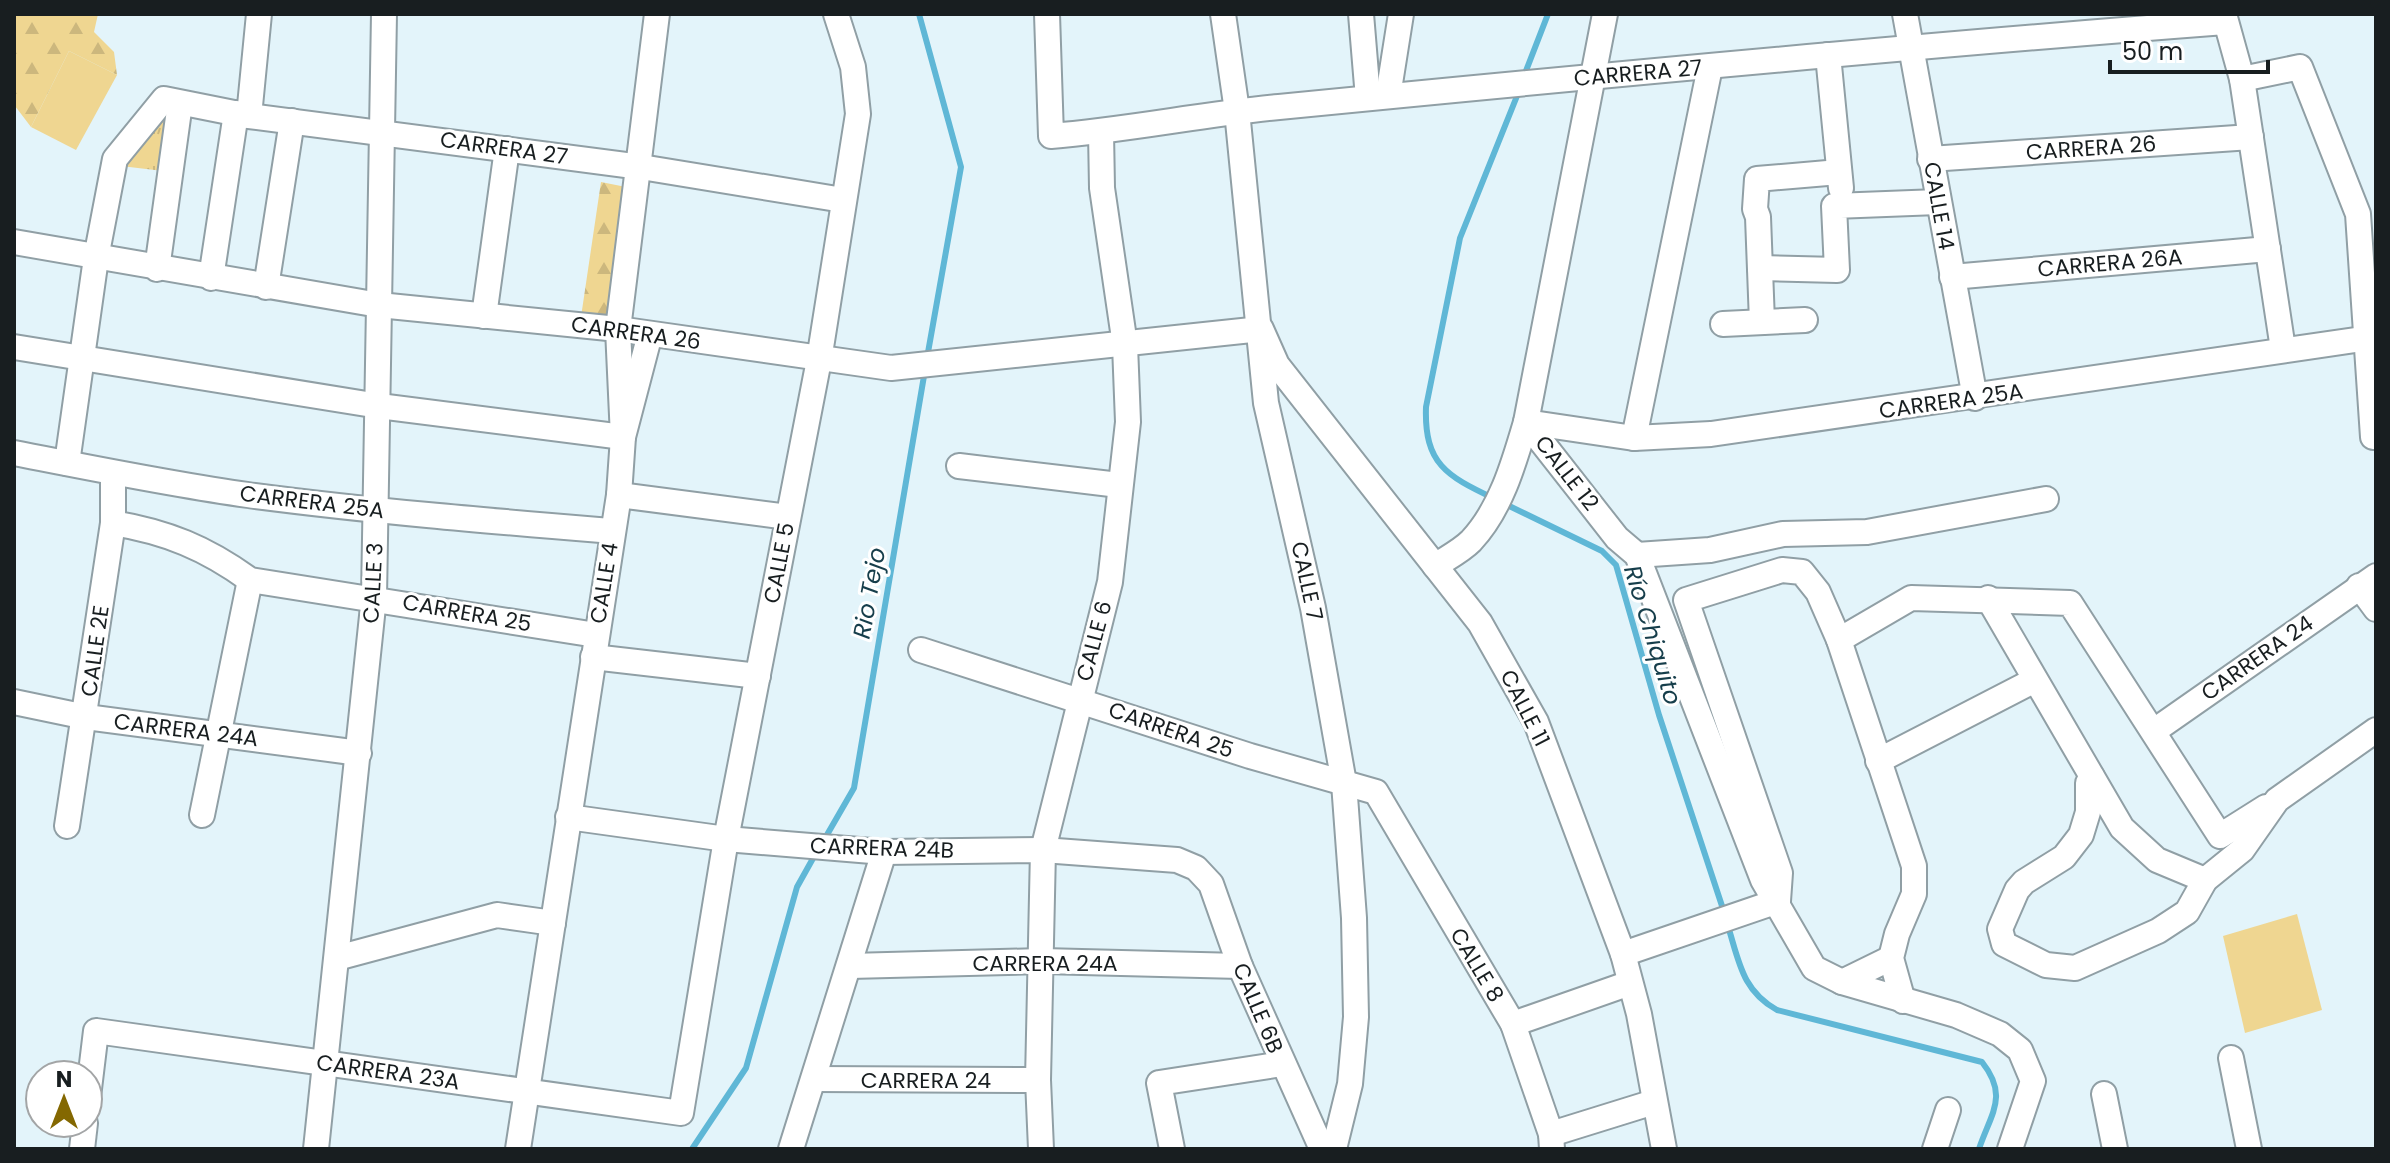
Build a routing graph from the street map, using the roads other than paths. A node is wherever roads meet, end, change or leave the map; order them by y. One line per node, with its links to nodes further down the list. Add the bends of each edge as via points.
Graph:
1 (259, 14): 20 (street)
2 (384, 14): 22 (street, CALLE 3)
3 (657, 14): 27 (street, CALLE 4)
4 (836, 14): 29 (street, CALLE 5, via 853,67 858,114)
5 (1047, 14): 23 (street, CARRERA 27, via 1051,136)
6 (1223, 14): 19 (street, CALLE 7)
7 (1361, 14): 17 (street)
8 (1401, 14): 17 (street)
9 (1605, 14): 15 (street, CALLE 12)
10 (1905, 14): 12 (street, CALLE 14)
11 (2225, 18): 12 (street, CARRERA 27); 16 (street)
12 (1910, 46): 13 (street, CARRERA 27); 26 (street, CALLE 14)
13 (1828, 55): 14 (street, CARRERA 27); 28 (street)
14 (1710, 67): 15 (street, CARRERA 27); 59 (street)
15 (1590, 77): 17 (street, CARRERA 27); 56 (street, CALLE 12)
16 (2242, 79): 24 (street); 48 (street, via 2300,67 2358,214)
17 (1378, 97): 19 (street, CARRERA 27)
18 (172, 101): 20 (street, CARRERA 27); 34 (street, via 115,159); 36 (street)
19 (1237, 111): 23 (street, CARRERA 27); 46 (street, CALLE 7)
20 (242, 114): 21 (street, CARRERA 27); 38 (street)
21 (292, 121): 22 (street, CARRERA 27); 39 (street)
22 (383, 132): 25 (street, CARRERA 27); 40 (street, CALLE 3)
23 (1101, 132): 49 (street, CALLE 6, via 1102,188)
24 (2251, 137): 26 (street, CARRERA 26); 33 (street)
25 (507, 149): 27 (street, CARRERA 27); 41 (street)
26 (1930, 159): 30 (street, CALLE 14)
27 (641, 167): 29 (street, CARRERA 27); 45 (street, CALLE 4)
28 (1839, 172): 31 (street); 35 (street, via 1757,179)
29 (843, 200): 53 (street, CALLE 5)
30 (1938, 202): 31 (street); 37 (street, CALLE 14)
31 (1842, 206): 35 (street, via 1834,206 1837,270)
32 (14, 242): 34 (street, CARRERA 26)
33 (2268, 249): 37 (street, CARRERA 26A); 51 (street)
34 (96, 258): 36 (street, CARRERA 26); 52 (street)
35 (1760, 268): 43 (street)
36 (157, 269): 38 (street, CARRERA 26)
37 (1952, 277): 54 (street, CALLE 14)
38 (211, 278): 39 (street, CARRERA 26)
39 (266, 287): 40 (street, CARRERA 26)
40 (379, 305): 41 (street, CARRERA 26); 55 (street, CALLE 3)
41 (484, 316): 45 (street, CARRERA 26)
42 (1805, 320): 43 (street)
43 (1762, 322): 44 (street)
44 (1723, 324)
45 (618, 329): 47 (street, CARRERA 26); 57 (street, CALLE 4)
46 (1261, 329): 49 (street, CARRERA 26); 72 (street, CALLE 11, via 1277,365); 92 (street, CALLE 7, via 1266,403 1313,608)
47 (650, 334): 53 (street, CARRERA 26); 57 (street)
48 (2372, 337): 51 (street, CARRERA 25A); 58 (street)
49 (1125, 345): 53 (street, CARRERA 26, via 891,368); 64 (street, CALLE 6, via 1128,422)
50 (14, 347): 52 (street)
51 (2283, 349): 54 (street, CARRERA 25A)
52 (81, 359): 55 (street); 61 (street)
53 (819, 360): 68 (street, CALLE 5)
54 (1975, 398): 59 (street, CARRERA 25A, via 1711,434)
55 (379, 406): 57 (street); 67 (street, CALLE 3)
56 (1526, 422): 59 (street, CARRERA 25A); 71 (street, CALLE 12, via 1617,538); 72 (street, via 1511,474 1482,527)
57 (623, 437): 65 (street, CALLE 4)
58 (2373, 437)
59 (1634, 438)
60 (14, 453): 61 (street, CARRERA 25A)
61 (67, 463): 63 (street, CARRERA 25A)
62 (959, 466): 64 (street)
63 (113, 474): 67 (street, CARRERA 25A); 69 (street, CALLE 2E)
64 (1119, 485): 83 (street, CALLE 6, via 1110,582)
65 (619, 495): 68 (street); 70 (street, CALLE 4)
66 (2046, 499): 71 (street, via 1867,532 1783,534 1710,550)
67 (377, 511): 70 (street, CARRERA 25A); 75 (street, CALLE 3)
68 (788, 517): 81 (street, CALLE 5)
69 (113, 523): 73 (street, CARRERA 25, via 184,539); 85 (street, CALLE 2E)
70 (612, 531): 79 (street, CALLE 4)
71 (1637, 555): 103 (street, CALLE 12, via 1763,880)
72 (1435, 566): 105 (street, CALLE 11, via 1480,623 1536,722)
73 (250, 580): 75 (street, CARRERA 25); 88 (street)
74 (2368, 581): 77 (street); 87 (street, CARRERA 24)
75 (374, 597): 79 (street, CARRERA 25); 89 (street, CALLE 3)
76 (1988, 598): 78 (street, via 1911,598); 82 (street); 87 (street, via 2070,603)
77 (2376, 609)
78 (1839, 640): 90 (street); 103 (street, via 1818,592 1802,572 1782,570 1686,600 1780,873)
79 (594, 646): 81 (street, CARRERA 25); 96 (street, CALLE 4)
80 (921, 650): 83 (street, CARRERA 25)
81 (758, 676): 98 (street, CALLE 5)
82 (2035, 680): 90 (street); 91 (street)
83 (1079, 698): 92 (street, CARRERA 25); 99 (street, CALLE 6)
84 (14, 702): 85 (street, CARRERA 24A)
85 (86, 717): 88 (street, CARRERA 24A); 97 (street, CALLE 2E)
86 (2376, 730): 94 (street)
87 (2154, 731): 94 (street, via 2220,836)
88 (221, 734): 89 (street, CARRERA 24A); 95 (street)
89 (359, 753): 106 (street, CALLE 3)
90 (1878, 761): 107 (street, via 1914,866 1914,894)
91 (2092, 777): 102 (street, via 2122,828 2141,848); 102 (street, via 2081,835 2064,857 2017,890 2000,937 2004,944 2060,969 2075,968 2110,955 2187,912)
92 (1344, 783): 93 (street, CARRERA 25); 133 (street, CALLE 7, via 1356,1017 1350,1084)
93 (1376, 792): 114 (street, CALLE 8)
94 (2277, 800): 102 (street, via 2242,850)
95 (202, 815)
96 (568, 817): 98 (street, CARRERA 24B); 104 (street, CALLE 4)
97 (67, 826)
98 (726, 839): 100 (street, CARRERA 24B); 125 (street, CALLE 5)
99 (1043, 850): 100 (street, CARRERA 24B); 101 (street, CARRERA 24B, via 1177,860); 108 (street, CALLE 6)
100 (884, 852): 109 (street)
101 (1196, 868): 110 (street, CALLE 6B, via 1211,884)
102 (2205, 880)
103 (1778, 901): 105 (street); 111 (street, CALLE 12, via 1814,968)
104 (553, 923): 106 (street, via 497,915); 121 (street, CALLE 4)
105 (1623, 954): 112 (street, CALLE 11)
106 (337, 958): 117 (street, CALLE 3)
107 (1891, 958): 111 (street); 113 (street)
108 (1042, 961): 109 (street, CARRERA 24A); 110 (street, CARRERA 24A); 120 (street, CALLE 6)
109 (850, 966): 119 (street)
110 (1240, 966): 118 (street, CALLE 6B)
111 (1842, 982): 113 (street, CALLE 12)
112 (1630, 983): 114 (street); 123 (street, CALLE 11)
113 (1903, 1001): 136 (street, CALLE 12, via 1956,1015 2000,1034 2020,1050 2033,1081)
114 (1513, 1024): 126 (street, CALLE 8)
115 (2231, 1058): 138 (street)
116 (93, 1059): 117 (street, CARRERA 23A, via 96,1031)
117 (325, 1063): 121 (street, CARRERA 23A); 127 (street, CALLE 3)
118 (1282, 1064): 131 (street, via 1159,1083); 132 (street, CALLE 6B)
119 (814, 1079): 120 (street, CARRERA 24); 129 (street)
120 (1038, 1080): 130 (street, CALLE 6)
121 (527, 1092): 125 (street, CARRERA 23A); 128 (street, CALLE 4)
122 (2104, 1094): 137 (street)
123 (1654, 1102): 126 (street); 134 (street, CALLE 11)
124 (1948, 1110): 135 (street)
125 (681, 1113)
126 (1552, 1141)
127 (316, 1149)
128 (518, 1149)
129 (791, 1149)
130 (1041, 1149)
131 (1172, 1149)
132 (1322, 1149)
133 (1334, 1149)
134 (1664, 1149)
135 (1935, 1149)
136 (2010, 1149)
137 (2115, 1149)
138 (2249, 1149)

